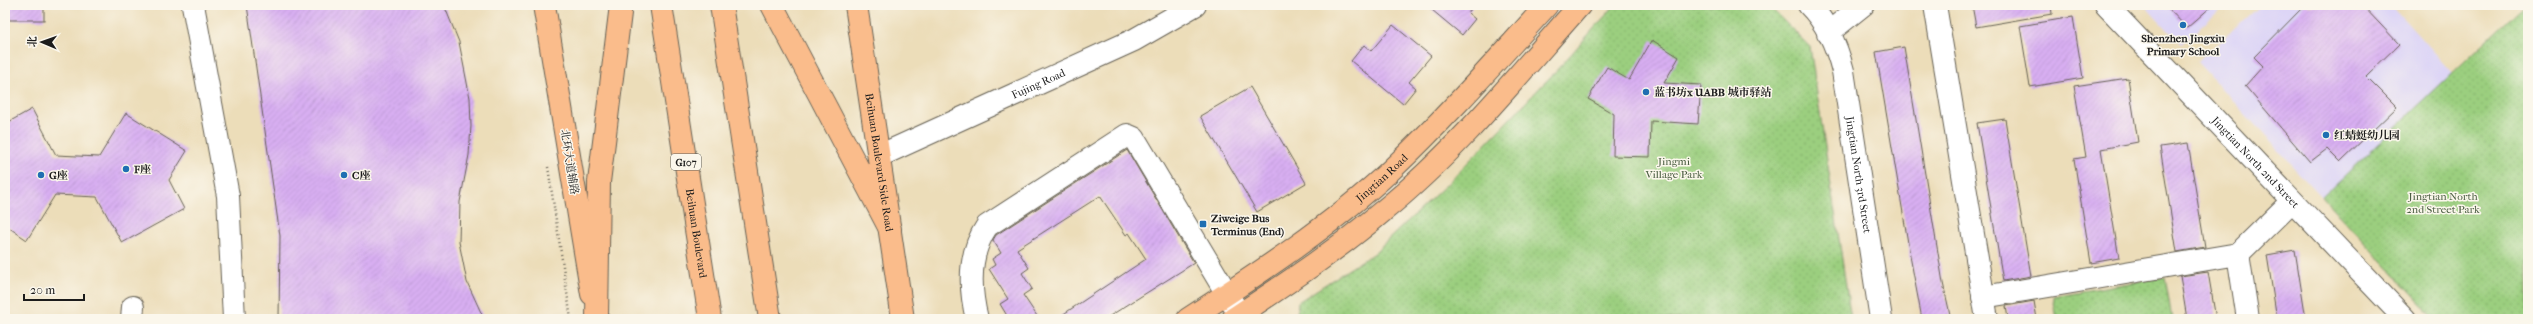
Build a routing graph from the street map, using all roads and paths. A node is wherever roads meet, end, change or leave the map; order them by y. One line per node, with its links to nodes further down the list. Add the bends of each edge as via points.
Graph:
1 (193, 5): 24 (street, via 228,196)
2 (544, 5): 25 (main road, 北环大道辅路)
3 (621, 5): 25 (main road, via 599,182)
4 (661, 5): 26 (main road, Beihuan Boulevard / G107)
5 (721, 5): 27 (main road)
6 (772, 5): 19 (main road)
7 (856, 5): 17 (main road, Beihuan Boulevard Side Road)
8 (1195, 5): 17 (street, Fujing Road, via 1134,40)
9 (1547, 5): 21 (main road, Jingtian Road, via 1458,102 1390,170 1354,202)
10 (1580, 5): 23 (main road, via 1472,126 1384,211)
11 (1797, 5): 16 (street, Jingtian North 3rd Street, via 1815,24)
12 (1809, 5): 16 (street, Jingtian North 3rd Street)
13 (1863, 5): 16 (street)
14 (1935, 5): 22 (street)
15 (2106, 5): 18 (street, Jingtian North 2nd Street)
16 (1828, 33): 31 (street, Jingtian North 3rd Street, via 1838,54 1844,79)
17 (879, 156): 19 (main road, Beihuan Boulevard Side Road)
18 (2292, 201): 20 (street); 34 (street, Jingtian North 2nd Street)
19 (890, 229): 28 (main road, Beihuan Boulevard Side Road)
20 (2238, 254): 22 (street); 33 (street)
21 (1227, 294): 23 (street); 29 (street, via 1134,138 1127,135 987,226 974,249 973,302); 30 (main road, Jingtian Road)
22 (1983, 297): 32 (street)
23 (1238, 318)
24 (234, 319)
25 (596, 319)
26 (710, 319)
27 (770, 319)
28 (903, 319)
29 (977, 319)
30 (1188, 319)
31 (1881, 319)
32 (1987, 319)
33 (2248, 319)
34 (2405, 319)

